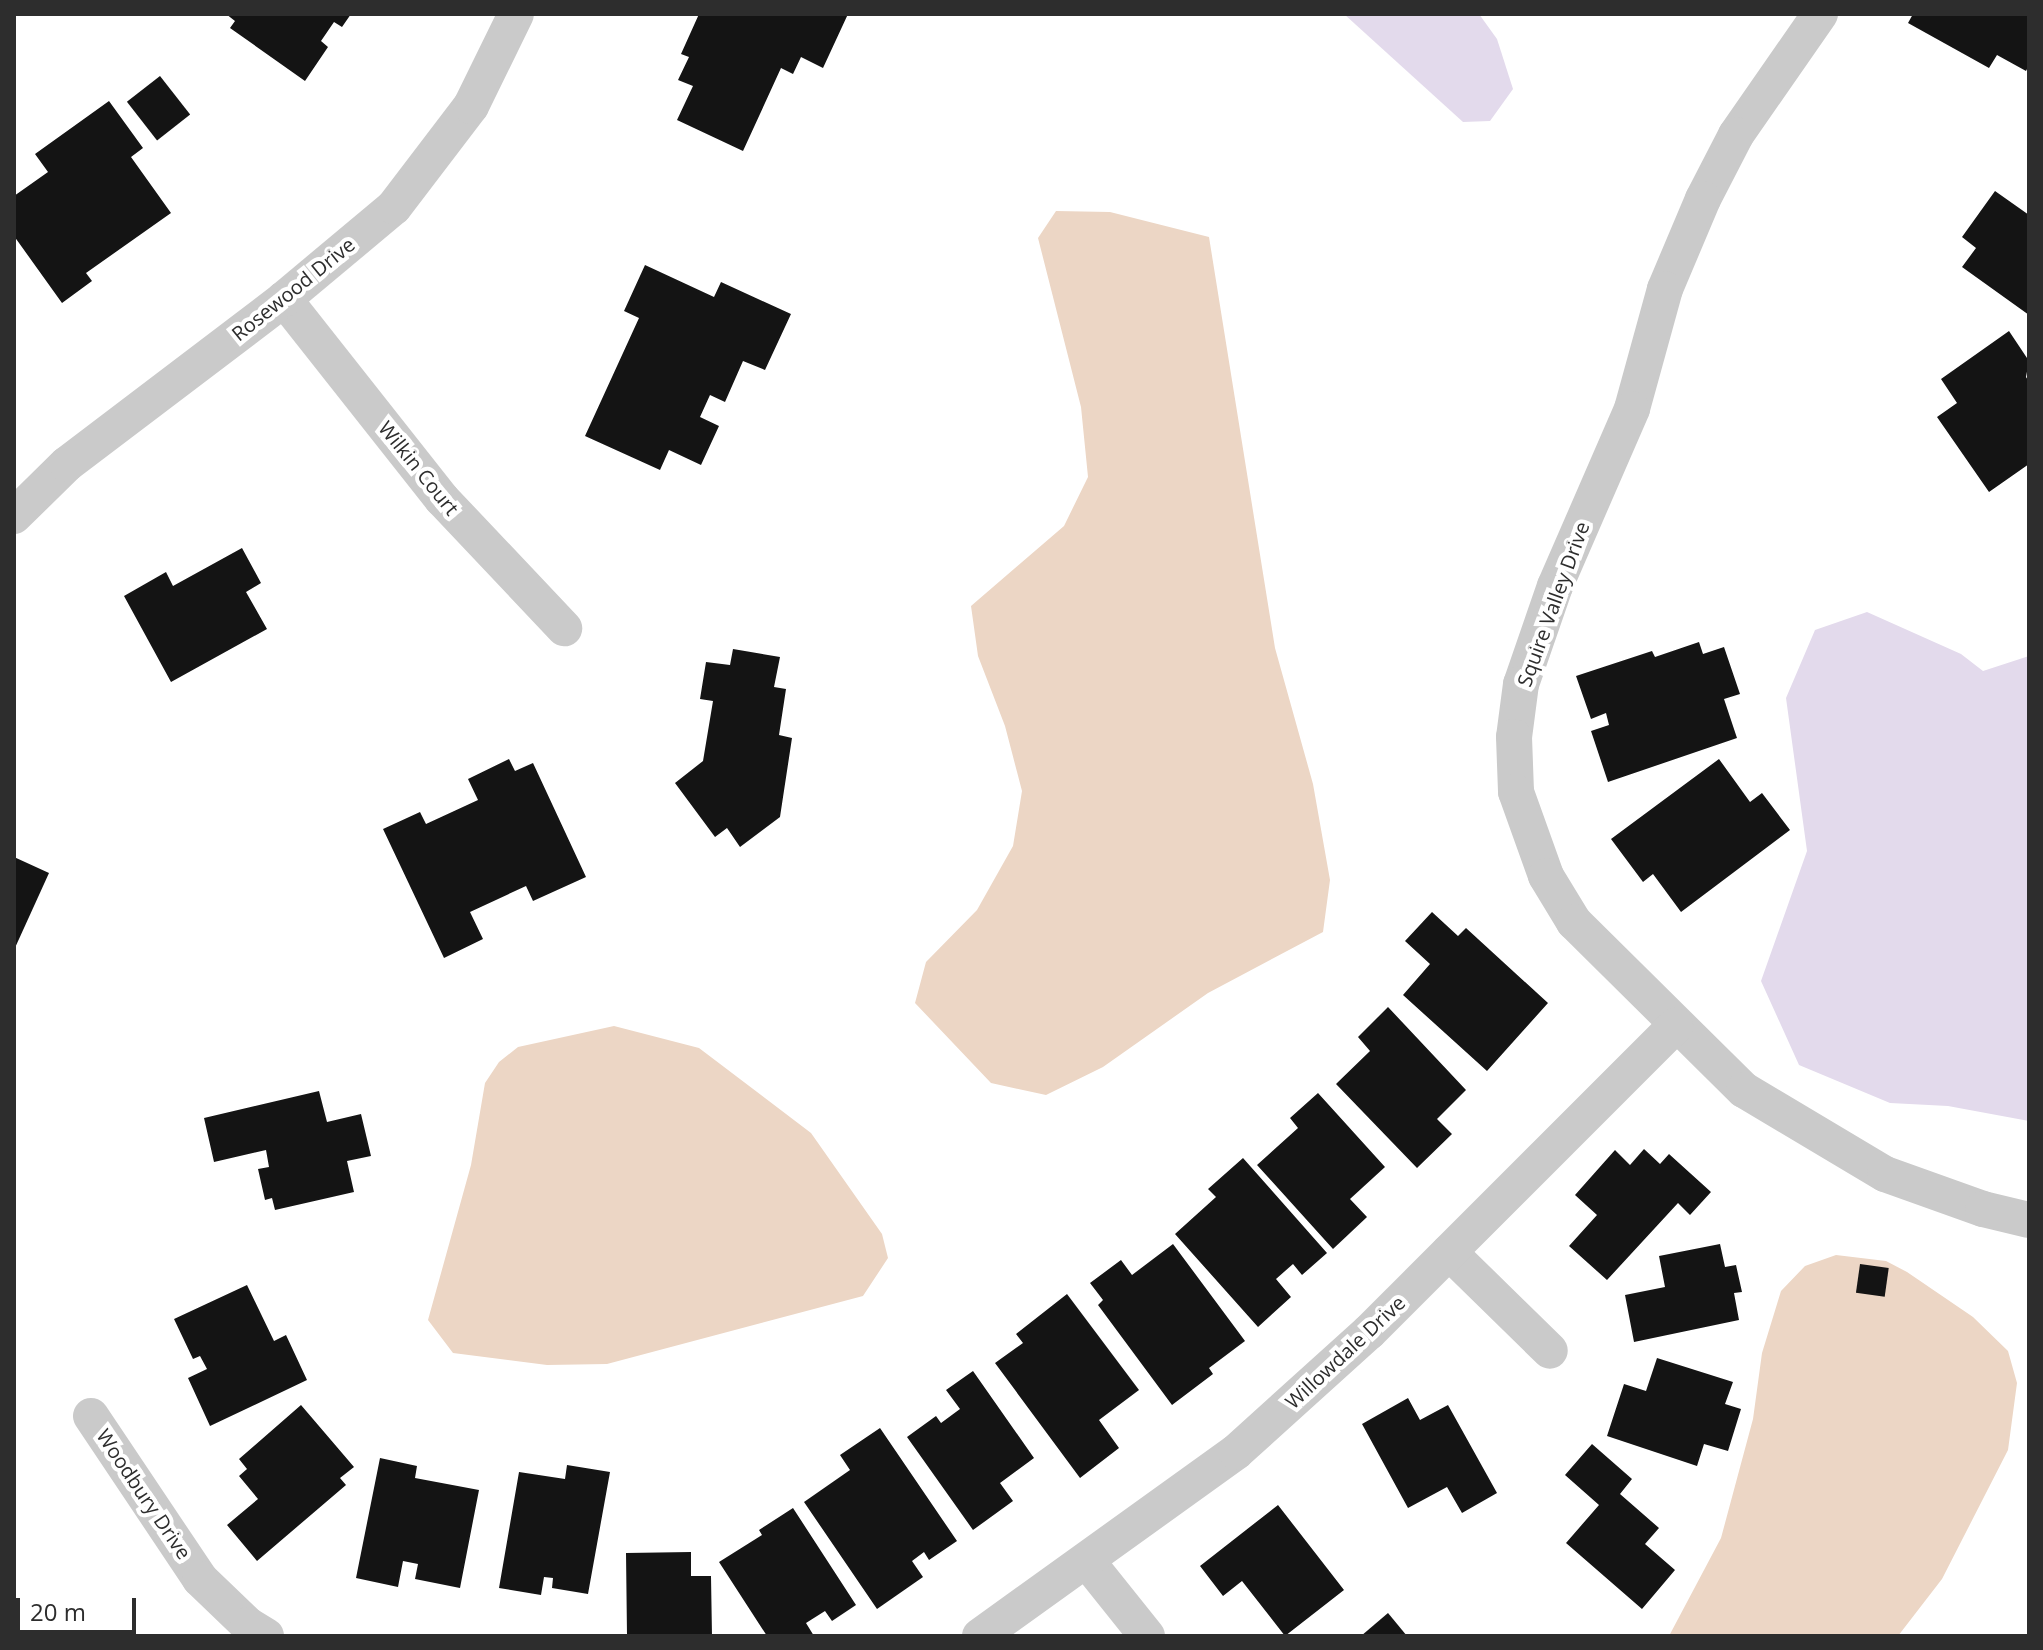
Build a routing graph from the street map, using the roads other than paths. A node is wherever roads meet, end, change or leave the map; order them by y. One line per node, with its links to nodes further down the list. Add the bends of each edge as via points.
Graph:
1 (516, 14): 3 (street, Rosewood Drive, via 471,106 430,164 394,207)
2 (1820, 14): 6 (street, Squire Valley Drive, via 1736,135 1703,199 1665,289 1632,409 1555,586 1521,684 1514,737 1516,792 1546,876 1574,922)
3 (284, 299): 4 (street, Rosewood Drive, via 67,464); 5 (street, Wilkin Court, via 442,499)
4 (14, 516)
5 (564, 628)
6 (1675, 1026): 7 (street, Squire Valley Drive, via 1744,1090 1885,1174); 8 (street, Willowdale Drive)
7 (2029, 1220)
8 (1449, 1252): 9 (street); 11 (street, Willowdale Drive, via 1236,1452)
9 (1550, 1351)
10 (91, 1416): 12 (street, Woodbury Drive, via 200,1579)
11 (1087, 1561): 13 (street, Willowdale Drive); 14 (street)
12 (266, 1636)
13 (980, 1636)
14 (1147, 1636)

